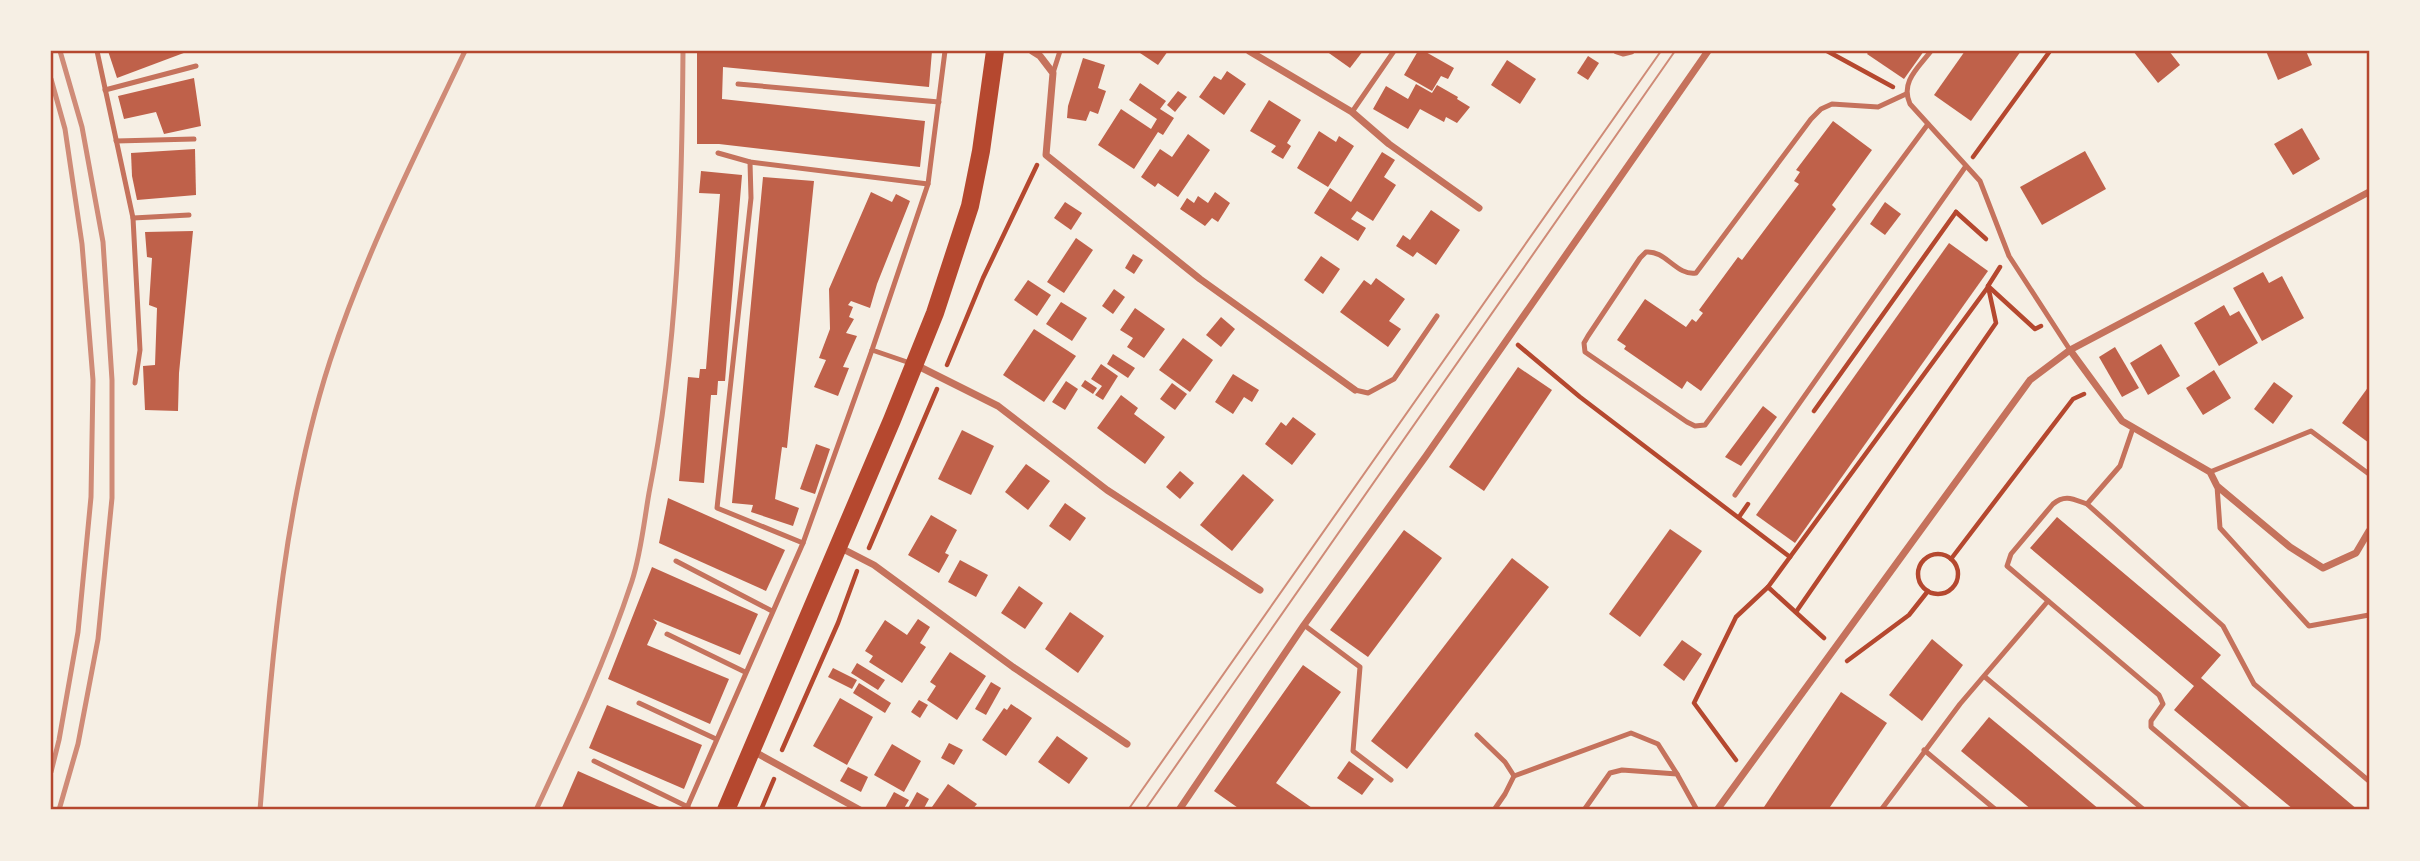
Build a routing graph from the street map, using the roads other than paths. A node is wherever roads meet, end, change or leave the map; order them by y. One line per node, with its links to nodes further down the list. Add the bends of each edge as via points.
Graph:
1 (97, 51): 13 (lane)
2 (945, 51): 15 (lane)
3 (995, 51): 31 (main road, via 970,206)
4 (1032, 51): 11 (street)
5 (1060, 51): 11 (lane)
6 (1249, 51): 16 (street)
7 (1394, 51): 16 (lane)
8 (1708, 51): 48 (street)
9 (1931, 51): 14 (lane, via 1911,77)
10 (195, 66): 13 (lane)
11 (1053, 73): 33 (street, via 1046,155 1200,279)
12 (737, 84): 15 (lane)
13 (105, 90): 19 (lane)
14 (1906, 94): 17 (lane); 17 (lane, via 1878,107 1844,103 1821,109 1696,272 1688,274 1654,251 1640,258 1588,336 1585,352 1687,422 1705,425)
15 (939, 102): 23 (lane)
16 (1352, 112): 25 (street)
17 (1928, 124): 22 (lane)
18 (194, 139): 19 (lane)
19 (116, 141): 27 (lane)
20 (718, 153): 21 (lane)
21 (750, 162): 23 (lane); 41 (lane, via 751,198 717,508)
22 (1966, 166): 29 (lane, via 1980,181 2009,257); 38 (lane)
23 (928, 184): 30 (lane)
24 (2369, 191): 29 (street)
25 (1479, 208)
26 (189, 215): 27 (lane)
27 (134, 218): 32 (lane, via 140,349)
28 (1437, 317): 33 (lane, via 1394,379 1368,393)
29 (2070, 350): 34 (street, via 2122,421); 70 (street, via 2030,380)
30 (872, 351): 31 (lane); 41 (lane)
31 (914, 365): 42 (main road); 44 (street, via 998,406 1107,490)
32 (135, 383)
33 (1356, 390)
34 (2133, 428): 35 (street); 39 (lane, via 2120,466)
35 (2210, 472): 36 (lane, via 2311,431); 37 (street)
36 (2369, 474)
37 (2217, 486): 40 (street, via 2290,548 2323,568 2356,553); 47 (lane, via 2220,528 2309,626)
38 (1735, 495)
39 (2087, 504): 45 (lane, via 2061,498 2008,560 2007,566); 62 (lane, via 2223,626 2253,684)
40 (2369, 531)
41 (803, 543): 46 (lane)
42 (838, 546): 55 (street, via 863,558); 56 (main road)
43 (676, 561): 46 (lane)
44 (1260, 590)
45 (2048, 601): 51 (lane); 74 (lane, via 2159,695 2163,704 2151,727)
46 (772, 611): 50 (lane)
47 (2369, 615)
48 (1304, 625): 61 (lane, via 1360,667 1353,751); 66 (street)
49 (667, 634): 50 (lane)
50 (745, 671): 54 (lane)
51 (1985, 677): 57 (lane); 73 (lane)
52 (639, 703): 54 (lane)
53 (1476, 735): 60 (lane)
54 (716, 739): 63 (lane)
55 (1127, 744)
56 (752, 750): 64 (main road); 65 (street)
57 (1924, 750): 71 (lane); 72 (lane)
58 (594, 761): 63 (lane)
59 (1677, 774): 60 (lane, via 1658,744 1631,733); 68 (lane, via 1610,773); 69 (lane)
60 (1514, 776): 67 (lane)
61 (1391, 780)
62 (2369, 781)
63 (687, 808)
64 (726, 810)
65 (860, 810)
66 (1179, 810)
67 (1494, 810)
68 (1584, 810)
69 (1697, 810)
70 (1717, 810)
71 (1881, 810)
72 (1996, 810)
73 (2144, 810)
74 (2249, 810)

